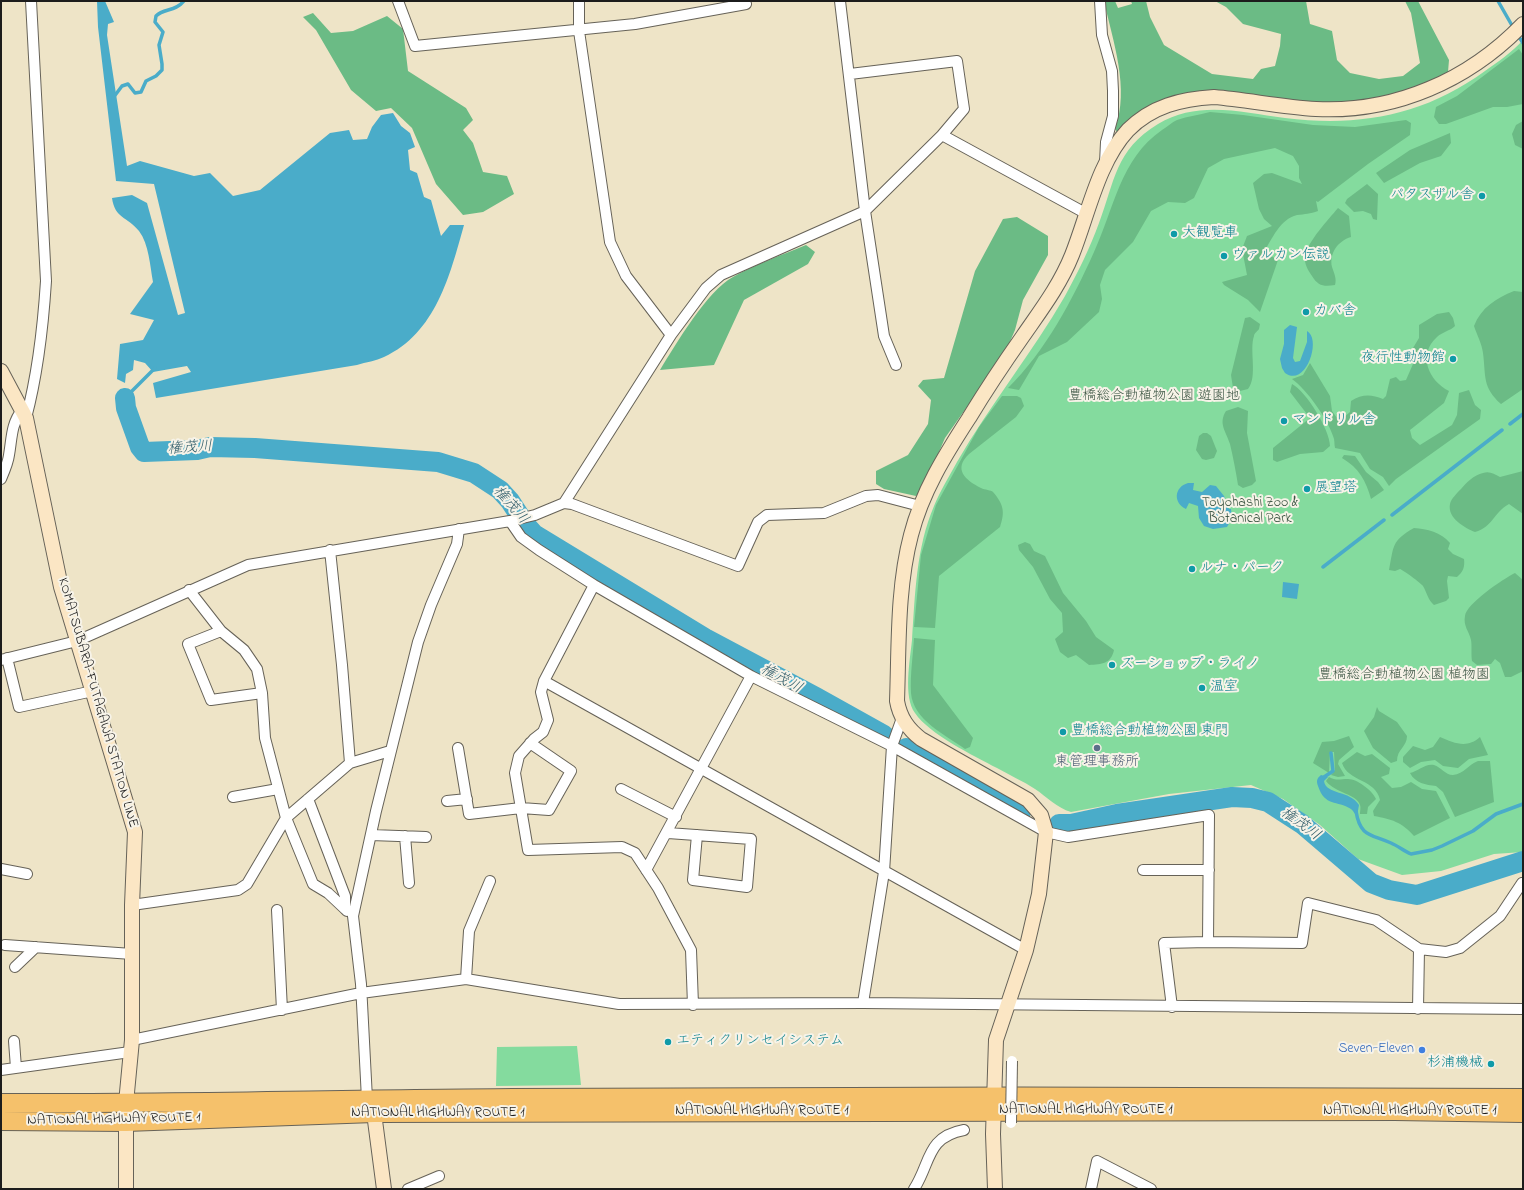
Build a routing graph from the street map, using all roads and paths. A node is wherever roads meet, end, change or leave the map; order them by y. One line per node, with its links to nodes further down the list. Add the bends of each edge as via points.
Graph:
1 (32, 1): 17 (street, via 46,282 34,388)
2 (398, 1): 8 (street, via 415,46)
3 (579, 1): 8 (street)
4 (840, 1): 9 (street)
5 (1100, 1): 11 (street, via 1102,35 1112,71 1113,91 1113,116 1106,142)
6 (746, 4): 8 (street)
7 (1523, 24): 11 (street, via 1490,54 1465,71 1426,91 1390,102 1354,108 1316,109 1214,97 1187,99 1164,105 1128,130)
8 (580, 31): 14 (street, via 610,242 626,276)
9 (850, 74): 10 (street, via 957,61 964,109); 12 (street)
10 (942, 135): 12 (street); 13 (street)
11 (1105, 166): 13 (street)
12 (864, 211): 14 (street, via 721,275 706,288); 15 (street, via 884,336)
13 (1087, 214): 20 (street, via 1072,257 1053,292 1000,368 945,456)
14 (671, 334): 19 (street)
15 (896, 365)
16 (1, 371): 17 (street, KOMATSUBARA-FUTAGAWA STATION LINE)
17 (24, 414): 18 (street, via 15,419 9,457); 27 (street, KOMATSUBARA-FUTAGAWA STATION LINE, via 61,587)
18 (1, 479)
19 (564, 503): 20 (street, via 738,566 758,522 766,515 824,513 866,496 878,494); 21 (street)
20 (920, 506): 33 (street, via 911,535 902,593 897,701)
21 (512, 520): 22 (street); 24 (street, via 521,537)
22 (459, 529): 23 (street); 37 (street, via 456,544 418,642)
23 (330, 550): 25 (street, via 248,565); 38 (street)
24 (594, 585): 29 (street); 30 (street)
25 (189, 590): 26 (street); 27 (street)
26 (221, 631): 32 (street, via 244,650 257,669); 32 (street, via 188,644 211,700)
27 (77, 641): 28 (street); 31 (street, KOMATSUBARA-FUTAGAWA STATION LINE)
28 (4, 659): 31 (street, via 18,707)
29 (751, 676): 35 (street); 39 (street)
30 (544, 681): 34 (street, via 541,692 548,720 543,732); 39 (street)
31 (93, 691): 64 (street, KOMATSUBARA-FUTAGAWA STATION LINE, via 135,832)
32 (262, 693): 40 (street, via 265,738)
33 (902, 718): 35 (street); 49 (street, via 921,739 1028,800 1041,815)
34 (530, 743): 46 (street, via 519,756 515,773); 46 (street, via 571,771 549,810)
35 (892, 746): 49 (street); 59 (street)
36 (458, 748): 43 (street)
37 (390, 751): 38 (street); 51 (street)
38 (350, 764): 44 (street)
39 (701, 770): 47 (street); 59 (street)
40 (278, 789): 42 (street); 48 (street)
41 (621, 789): 47 (street)
42 (233, 797)
43 (467, 798): 45 (street); 46 (street, via 469,814)
44 (308, 799): 48 (street); 65 (street, via 345,896)
45 (447, 801)
46 (521, 808): 56 (street, via 528,850 622,847 636,853)
47 (676, 817): 50 (street)
48 (286, 818): 64 (street, via 247,884 238,890); 65 (street, via 313,884 328,893)
49 (1046, 832): 58 (street, via 1068,837 1209,815); 72 (street, via 1038,894)
50 (668, 833): 52 (street); 56 (street)
51 (371, 835): 53 (street); 67 (street)
52 (697, 835): 52 (street, via 751,839 746,886 693,880)
53 (405, 836): 54 (street); 63 (street)
54 (426, 837)
55 (1, 869): 60 (street)
56 (646, 870): 78 (street, via 691,950)
57 (1143, 870): 58 (street)
58 (1209, 870): 68 (street)
59 (884, 872): 72 (street); 77 (street)
60 (27, 874)
61 (490, 881): 75 (street, via 469,931)
62 (1522, 883): 71 (street, via 1500,916 1460,948 1446,952)
63 (409, 884)
64 (132, 905): 73 (street, KOMATSUBARA-FUTAGAWA STATION LINE)
65 (345, 909): 67 (street)
66 (277, 910): 83 (street)
67 (353, 916): 76 (street)
68 (1208, 942): 71 (street, via 1302,943 1308,903 1376,920); 80 (street, via 1164,943)
69 (5, 945): 70 (street)
70 (36, 947): 73 (street); 74 (street)
71 (1419, 949): 81 (street)
72 (1026, 950): 79 (street)
73 (132, 954): 85 (street, KOMATSUBARA-FUTAGAWA STATION LINE)
74 (15, 967)
75 (466, 979): 76 (street); 78 (street, via 620,1004)
76 (362, 993): 83 (street); 93 (street)
77 (863, 1003): 78 (street); 79 (street)
78 (693, 1005)
79 (1008, 1005): 80 (street); 92 (street, via 996,1040)
80 (1172, 1006): 81 (street)
81 (1418, 1009): 82 (street)
82 (1523, 1009)
83 (282, 1010): 85 (street)
84 (14, 1041): 87 (street)
85 (131, 1046): 87 (street); 91 (street, KOMATSUBARA-FUTAGAWA STATION LINE)
86 (1012, 1061): 97 (street, bridge)
87 (16, 1068): 88 (street)
88 (1, 1070)
89 (1523, 1098): 92 (highway, NATIONAL HIGHWAY ROUTE 1)
90 (1, 1103): 91 (highway, NATIONAL HIGHWAY ROUTE 1)
91 (126, 1103): 93 (highway, NATIONAL HIGHWAY ROUTE 1); 96 (street, KOMATSUBARA-FUTAGAWA STATION LINE)
92 (994, 1103): 93 (highway, NATIONAL HIGHWAY ROUTE 1); 94 (highway, NATIONAL HIGHWAY ROUTE 1); 104 (street)
93 (370, 1106): 96 (highway, NATIONAL HIGHWAY ROUTE 1); 101 (street)
94 (1523, 1112)
95 (1, 1121): 96 (highway, NATIONAL HIGHWAY ROUTE 1)
96 (126, 1122): 100 (street, KOMATSUBARA-FUTAGAWA STATION LINE)
97 (1011, 1124)
98 (964, 1130): 103 (street, via 946,1135 935,1145)
99 (439, 1176): 102 (street)
100 (126, 1189)
101 (384, 1189)
102 (408, 1189)
103 (914, 1189)
104 (995, 1189)
105 (1091, 1189): 106 (street, via 1097,1161)
106 (1151, 1189)

